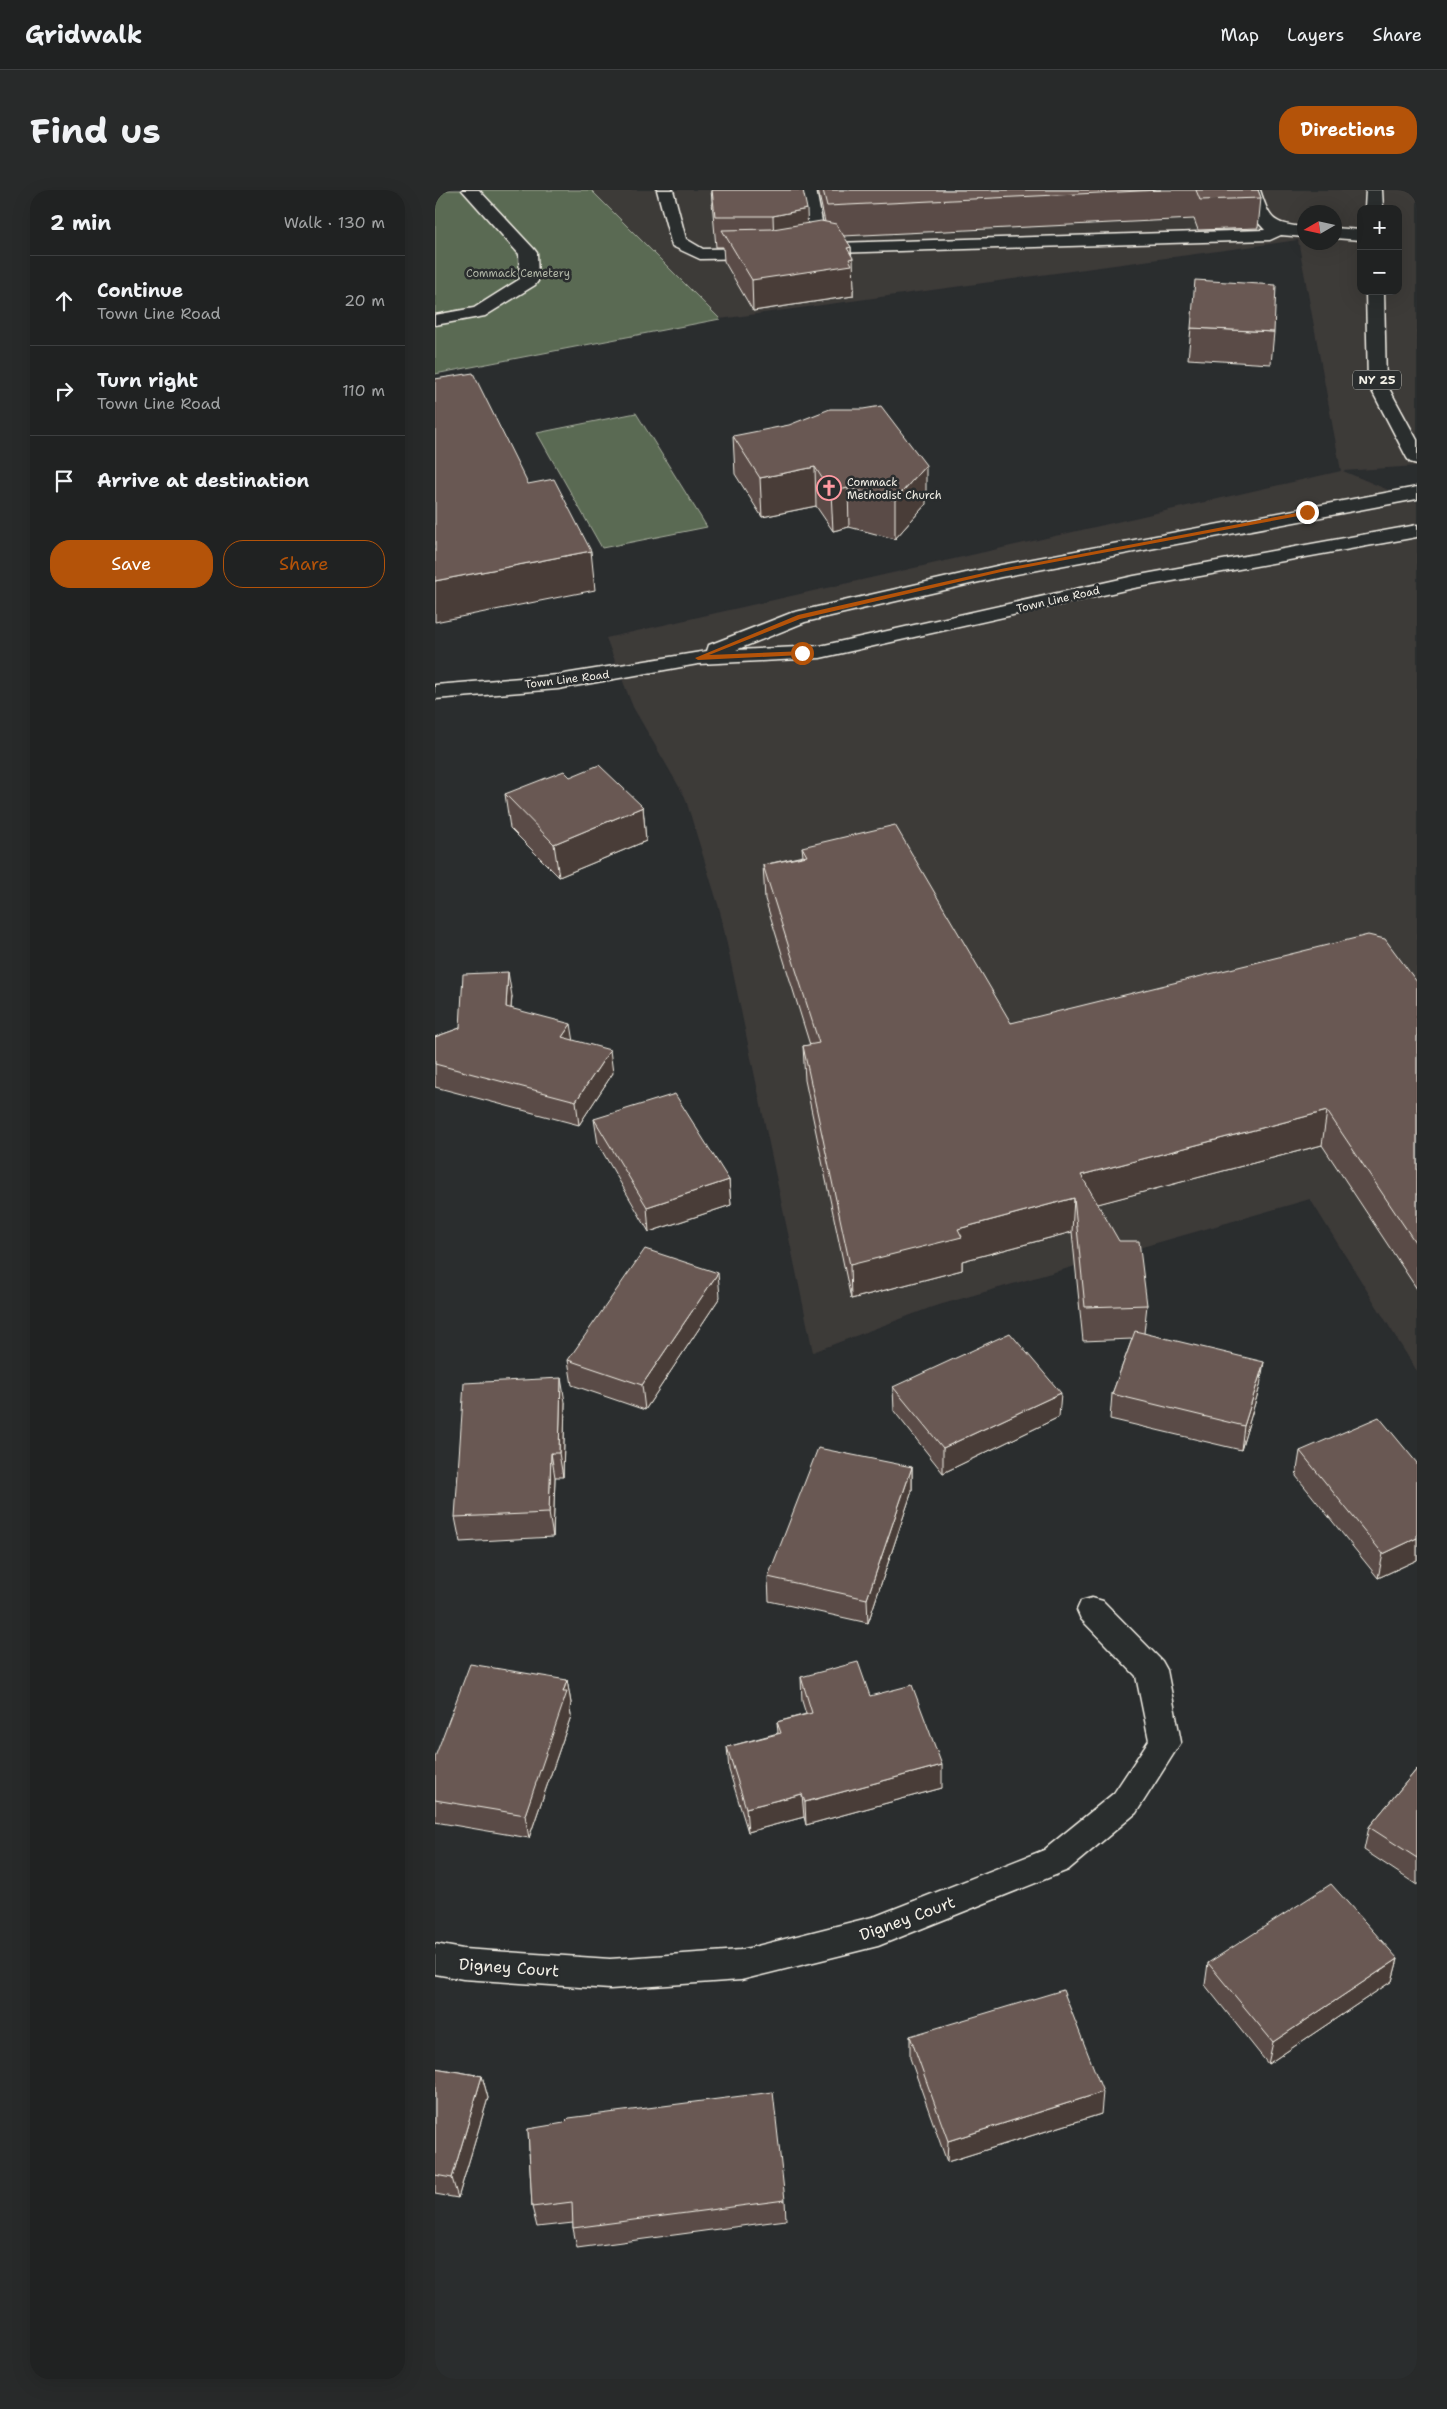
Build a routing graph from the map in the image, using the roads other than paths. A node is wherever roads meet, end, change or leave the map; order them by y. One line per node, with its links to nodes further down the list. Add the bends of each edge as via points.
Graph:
1 (470, 190): 13 (main road, via 529,252 529,281 479,312)
2 (665, 190): 11 (main road, via 678,242 700,254 791,250)
3 (808, 190): 11 (main road, via 817,239)
4 (1252, 190): 7 (main road, via 1261,218)
5 (1374, 190): 6 (main road)
6 (1374, 205)
7 (1276, 230): 8 (main road); 11 (main road, via 1270,235 1188,238 832,248)
8 (1297, 231)
9 (1342, 234): 10 (main road)
10 (1357, 235)
11 (825, 244)
12 (1375, 295): 14 (main road, NY 25, via 1377,383)
13 (435, 320)
14 (1417, 458)
15 (1417, 493): 17 (main road, Town Line Road, via 1001,570 798,617)
16 (1417, 531): 17 (main road, Town Line Road, via 1134,582 820,652)
17 (698, 658): 18 (main road, Town Line Road, via 558,682)
18 (435, 692)
19 (1092, 1610): 20 (main road, Digney Court, via 1151,1670 1165,1742 1125,1803 1056,1860 878,1931 741,1965 610,1974 463,1964)
20 (435, 1959)

